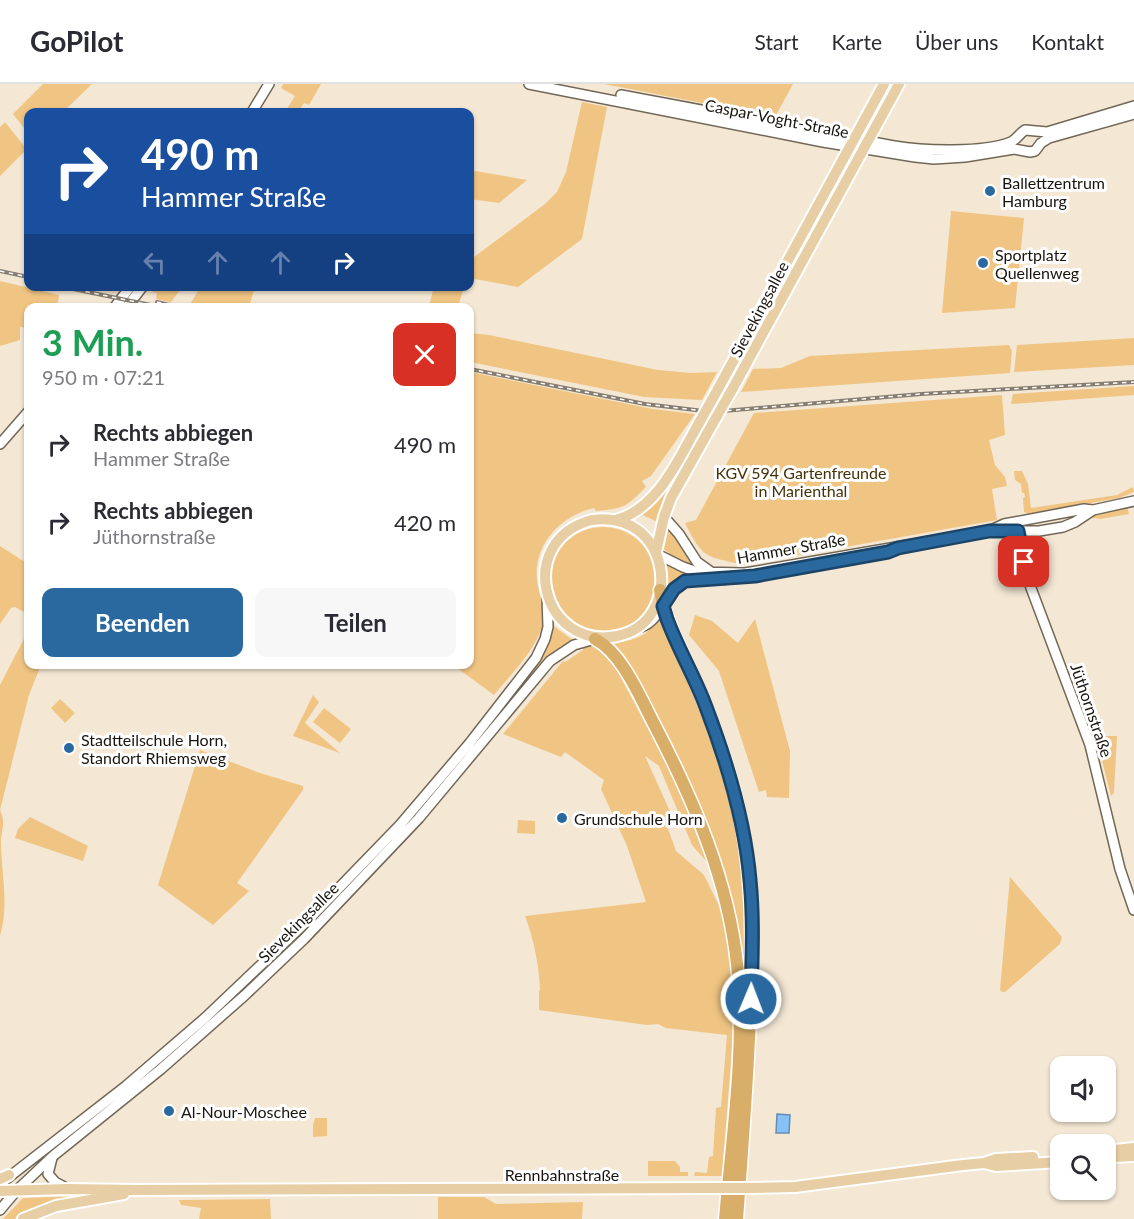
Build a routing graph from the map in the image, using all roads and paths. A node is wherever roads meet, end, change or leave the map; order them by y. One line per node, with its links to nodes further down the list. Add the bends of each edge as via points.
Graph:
1 (269, 84): 7 (main road)
2 (530, 84): 11 (main road, Caspar-Voght-Straße)
3 (562, 84): 11 (main road, Caspar-Voght-Straße)
4 (884, 84): 11 (main road, Sievekingsallee)
5 (899, 84): 13 (main road, Sievekingsallee)
6 (1134, 106): 9 (main road, Caspar-Voght-Straße)
7 (254, 108)
8 (1134, 114): 12 (main road, Caspar-Voght-Straße)
9 (1037, 132): 10 (main road, Caspar-Voght-Straße, via 1025,130); 12 (main road)
10 (1018, 138): 13 (main road, Caspar-Voght-Straße, via 1003,144 936,150); 14 (main road)
11 (852, 143): 13 (main road, Caspar-Voght-Straße); 23 (main road, Sievekingsallee, bridge, via 669,475 656,493 629,516)
12 (1041, 143): 14 (main road, Caspar-Voght-Straße, via 1033,152)
13 (865, 146): 14 (main road, Caspar-Voght-Straße, via 892,155 934,159); 22 (main road, Sievekingsallee, bridge)
14 (1021, 149)
15 (127, 291): 17 (main road)
16 (139, 291): 18 (main road)
17 (118, 303)
18 (130, 303)
19 (24, 417): 20 (main road)
20 (0, 444)
21 (1134, 501): 24 (main road, Hammer Straße, via 1093,510 1070,525 1039,531)
22 (664, 517): 26 (main road, Sievekingsallee); 27 (main road, via 697,562)
23 (615, 520): 26 (main road, via 640,532); 29 (main road, Sievekingsallee, via 586,522 561,537 546,563)
24 (1017, 527): 25 (main road, Hammer Straße); 33 (main road, Jüthornstraße, via 1031,588 1090,745)
25 (898, 548): 27 (main road, Hammer Straße, via 745,573); 30 (main road, Hammer Straße, via 755,576 685,581)
26 (656, 553): 27 (main road, Hammer Straße, via 692,570); 28 (main road, Sievekingsallee)
27 (713, 573)
28 (660, 590): 30 (highway); 31 (main road, Sievekingsallee)
29 (546, 596): 32 (main road, via 567,625); 34 (main road, Sievekingsallee, via 549,620 541,648 469,744 410,814)
30 (663, 606): 31 (main road, Hammer Straße, via 653,621); 52 (highway, via 718,741 737,803 749,868 750,1040)
31 (640, 627): 32 (main road, Sievekingsallee, via 620,636)
32 (595, 639): 34 (main road, Sievekingsallee, via 568,648 550,661 374,867 296,947); 51 (highway, via 614,653 671,756 716,867 732,929 739,984 739,1029)
33 (1134, 910)
34 (178, 1048): 37 (main road, Sievekingsallee); 43 (main road, Sievekingsallee)
35 (1134, 1148): 36 (main road)
36 (1116, 1150)
37 (53, 1156): 45 (main road, via 48,1174); 48 (main road, Sievekingsallee)
38 (1050, 1156): 42 (main road, Rennbahnstraße)
39 (1134, 1156): 40 (main road)
40 (1116, 1157)
41 (1050, 1162): 42 (main road, Rennbahnstraße, via 996,1167)
42 (984, 1163): 46 (main road, Rennbahnstraße, bridge, via 795,1187)
43 (5, 1177): 44 (main road, Sievekingsallee)
44 (0, 1184)
45 (68, 1189): 46 (main road, Rennbahnstraße); 48 (main road, Rennbahnstraße)
46 (138, 1190): 50 (main road, Rennbahnstraße, via 56,1206)
47 (0, 1191): 48 (main road, Rennbahnstraße)
48 (16, 1191): 49 (main road, Sievekingsallee)
49 (0, 1210)
50 (23, 1219)
51 (725, 1219)
52 (736, 1219)

